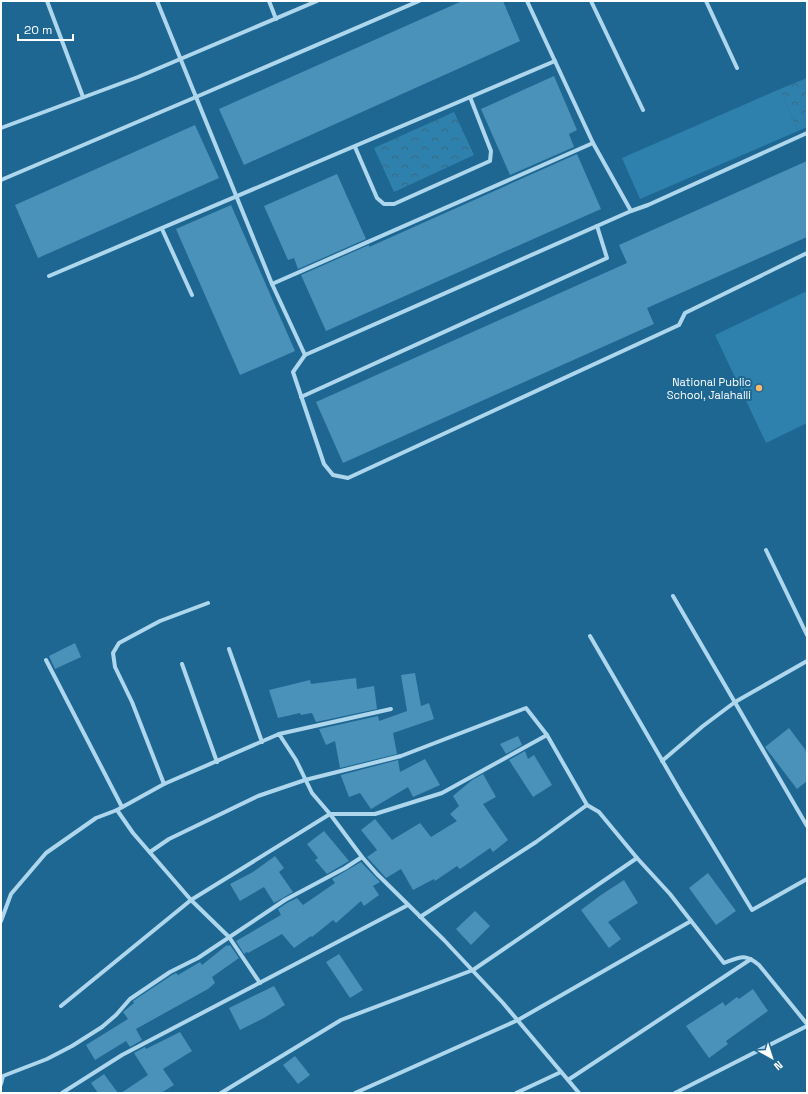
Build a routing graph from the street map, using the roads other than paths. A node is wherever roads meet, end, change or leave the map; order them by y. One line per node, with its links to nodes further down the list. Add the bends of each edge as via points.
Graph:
1 (47, 1): 13 (street)
2 (157, 1): 10 (street)
3 (269, 1): 9 (street)
4 (317, 1): 9 (street)
5 (419, 1): 14 (street)
6 (527, 1): 11 (street)
7 (591, 1): 16 (street)
8 (706, 1): 12 (street)
9 (276, 19): 10 (street)
10 (181, 59): 13 (street); 14 (street)
11 (555, 61): 15 (street); 19 (street)
12 (737, 68)
13 (83, 97): 17 (street)
14 (196, 97): 21 (street); 22 (street)
15 (470, 97): 20 (street); 20 (street, via 491,151 490,161 394,204 384,204 377,198)
16 (643, 110)
17 (1, 128)
18 (807, 133): 23 (street)
19 (593, 144): 23 (street); 28 (street)
20 (355, 147): 22 (street)
21 (1, 180)
22 (237, 197): 25 (street); 28 (street)
23 (631, 211): 24 (street)
24 (597, 226): 30 (street); 31 (street, via 607,258)
25 (162, 229): 27 (street); 29 (street)
26 (807, 253): 31 (street, via 685,313 679,325 348,478 334,475 324,464)
27 (49, 276)
28 (272, 284): 30 (street)
29 (192, 295)
30 (305, 355): 31 (street, via 293,372)
31 (301, 397)
32 (766, 550): 35 (street)
33 (673, 596): 41 (street)
34 (208, 603): 49 (street, via 160,620 119,643 113,653 115,667 132,702)
35 (807, 634)
36 (590, 636): 46 (street)
37 (230, 649): 45 (street)
38 (46, 660): 51 (street)
39 (807, 661): 41 (street)
40 (182, 664): 47 (street)
41 (735, 702): 46 (street); 54 (street)
42 (390, 709): 43 (street)
43 (279, 734): 45 (street); 48 (street, via 296,760)
44 (547, 735): 48 (street, via 526,708 401,756); 50 (street); 53 (street, via 442,793 375,814)
45 (262, 742): 47 (street)
46 (662, 761): 58 (street, via 752,910)
47 (217, 762): 49 (street)
48 (304, 780): 53 (street); 55 (street, via 258,796 203,821)
49 (164, 784): 51 (street)
50 (587, 806): 57 (street, via 599,812); 61 (street, via 536,842)
51 (122, 807): 52 (street)
52 (117, 810): 55 (street); 62 (street, via 96,818 46,853 11,894)
53 (330, 814): 56 (street); 59 (street)
54 (807, 826)
55 (150, 852): 59 (street)
56 (362, 857): 60 (street); 64 (street, via 284,900)
57 (637, 858): 63 (street); 66 (street)
58 (807, 879)
59 (191, 900): 64 (street); 68 (street)
60 (408, 905): 61 (street); 67 (street)
61 (420, 916): 66 (street)
62 (1, 921)
63 (692, 921): 65 (street, via 724,963 740,957); 69 (street)
64 (229, 937): 67 (street); 73 (street, via 198,958 170,972 130,1000 102,1027 85,1038 47,1059 2,1076)
65 (751, 958): 70 (street); 72 (street)
66 (473, 970): 69 (street); 75 (street, via 341,1020)
67 (260, 983): 74 (street, via 122,1055)
68 (61, 1006)
69 (518, 1020): 71 (street); 76 (street)
70 (807, 1025): 79 (street)
71 (561, 1072): 72 (street); 77 (street)
72 (568, 1080): 78 (street)
73 (1, 1084)
74 (62, 1093)
75 (221, 1093)
76 (355, 1093)
77 (516, 1093)
78 (579, 1093)
79 (675, 1093)

